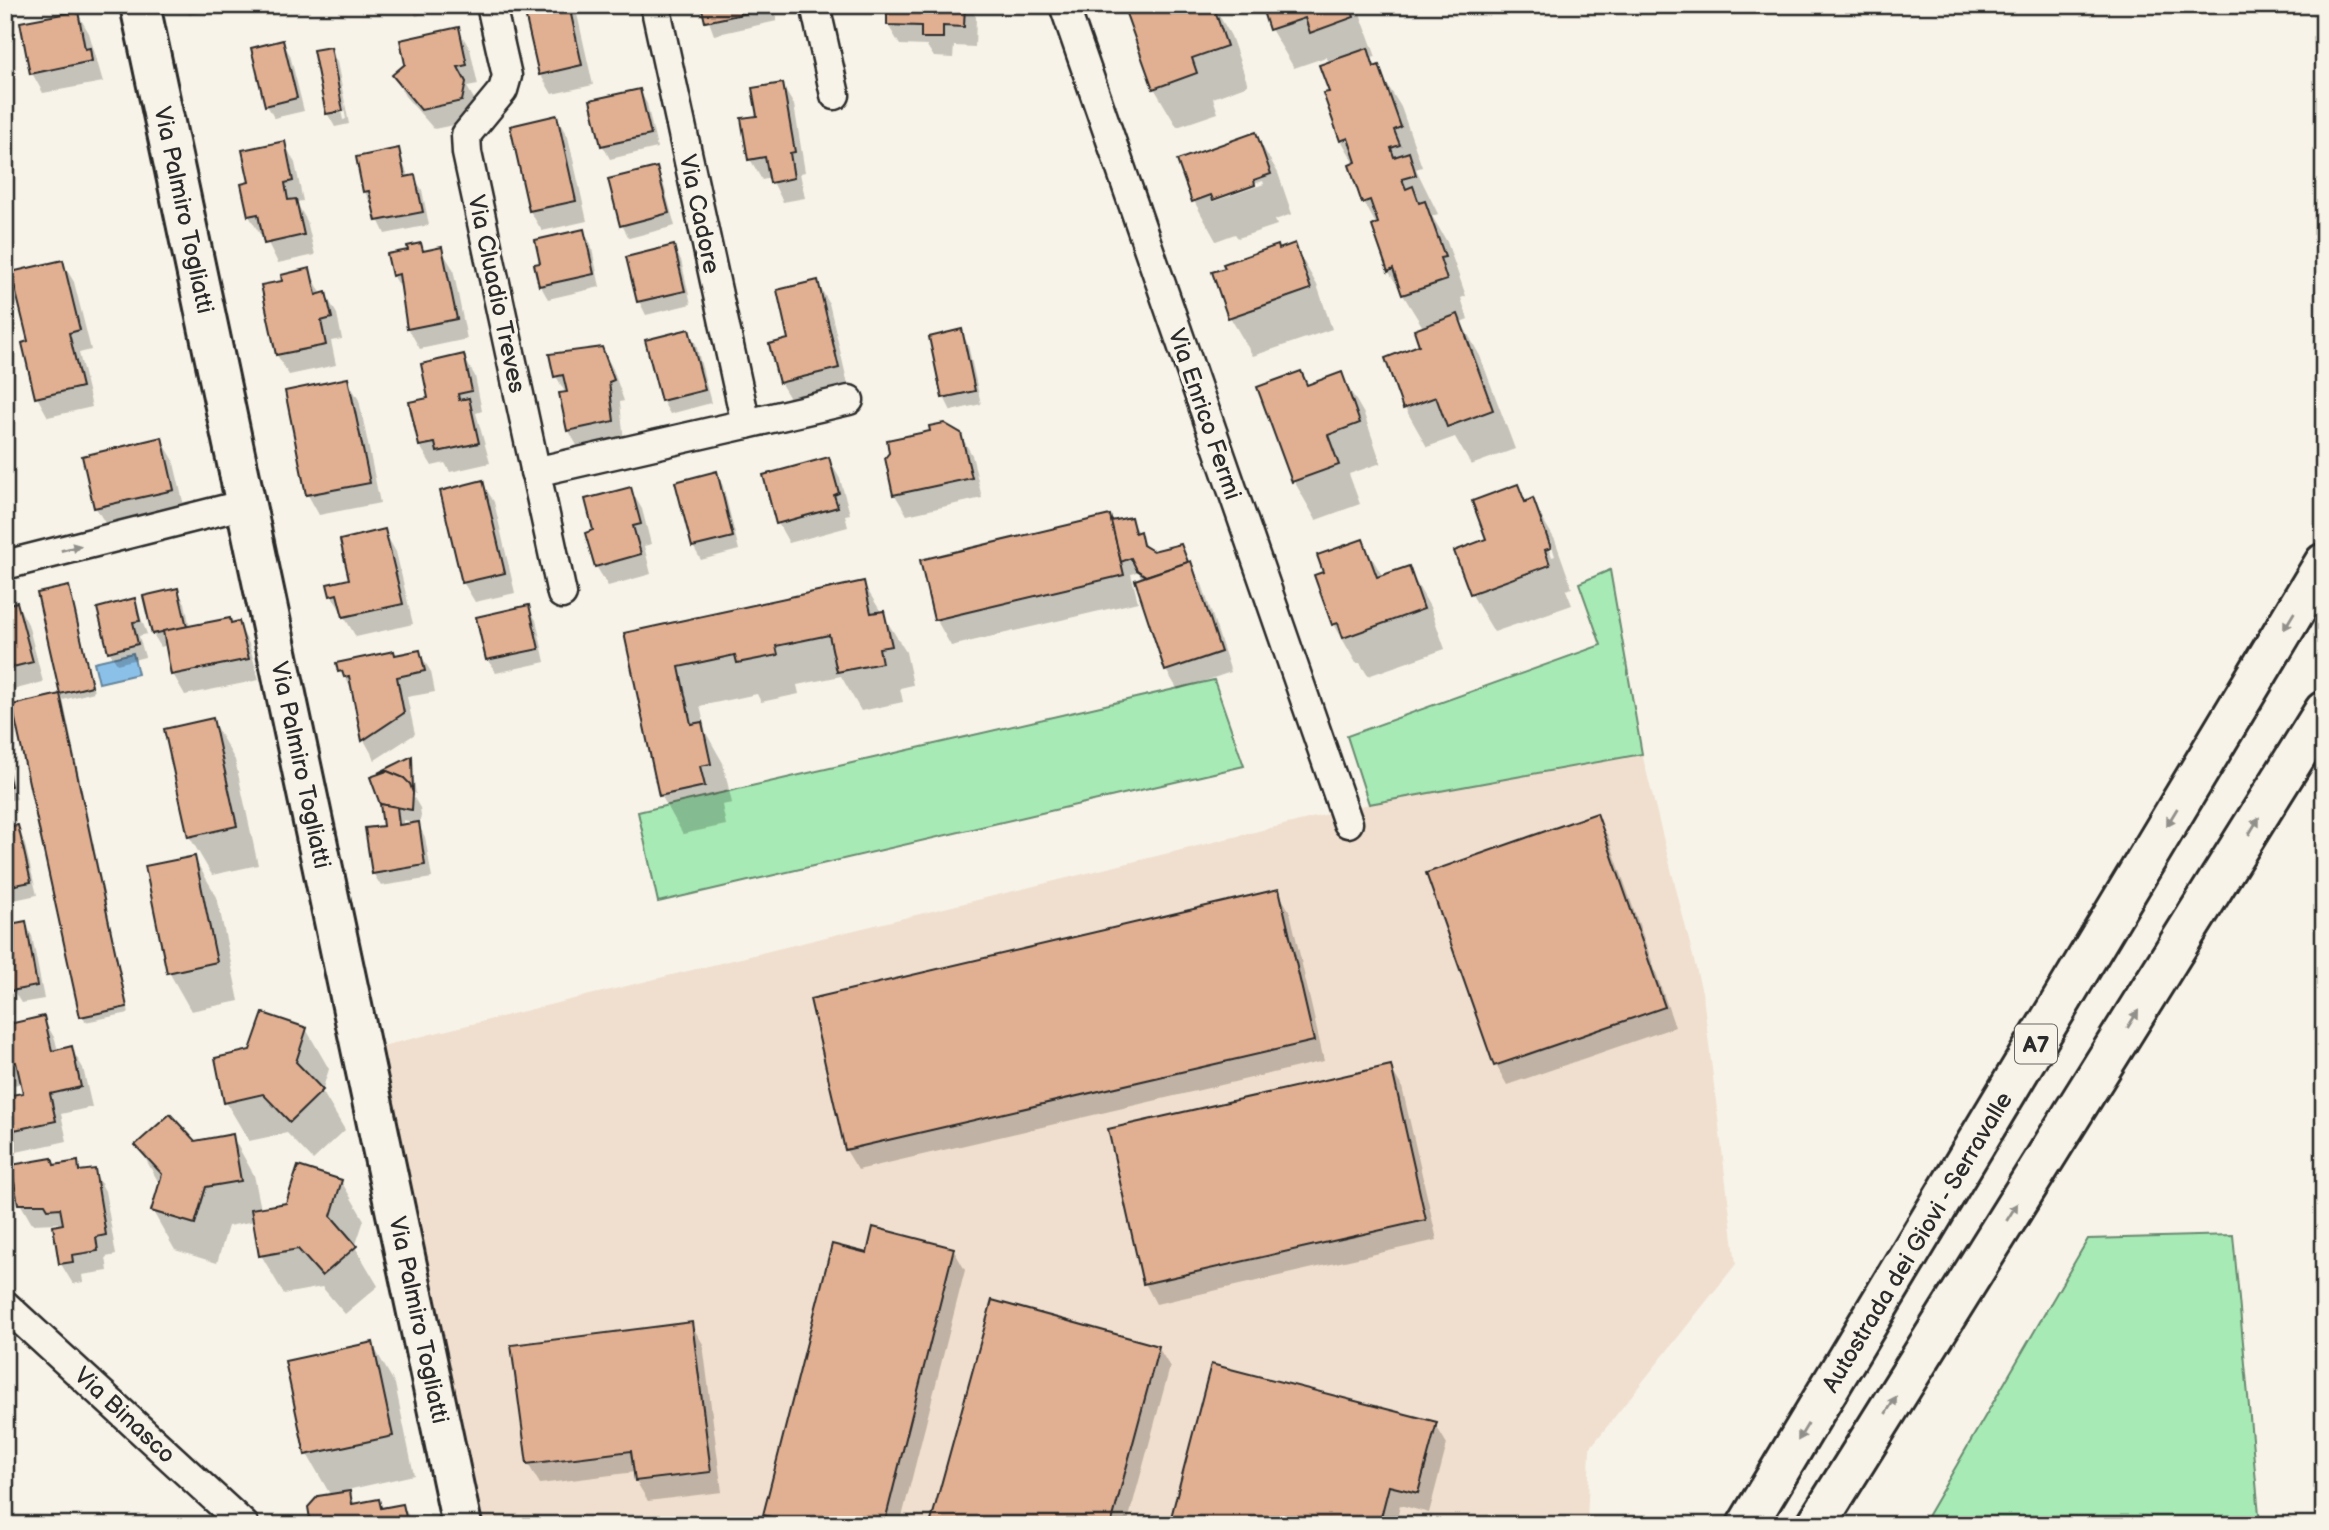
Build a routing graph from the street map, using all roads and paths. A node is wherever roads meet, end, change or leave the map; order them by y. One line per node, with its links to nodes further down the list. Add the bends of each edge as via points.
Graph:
1 (140, 5): 10 (main road, Via Palmiro Togliatti)
2 (491, 5): 9 (street, Via Cluadio Treves, via 507,76 503,90 466,135 467,153)
3 (655, 5): 8 (street, Via Cadore)
4 (815, 5): 6 (street)
5 (1064, 5): 15 (street, Via Enrico Fermi)
6 (835, 95)
7 (849, 400): 8 (street)
8 (746, 424): 9 (street)
9 (535, 472): 13 (street, Via Cluadio Treves)
10 (246, 504): 12 (street, one-way to 10); 18 (main road, Via Palmiro Togliatti)
11 (2324, 563): 19 (main road, Autostrada dei Giovi - Serravalle / A7, one-way to 19)
12 (5, 565)
13 (562, 594)
14 (2324, 711): 20 (main road, one-way to 14)
15 (1348, 823)
16 (5, 1305): 17 (street, Via Binasco)
17 (244, 1525)
18 (462, 1525)
19 (1747, 1525)
20 (1816, 1525)

